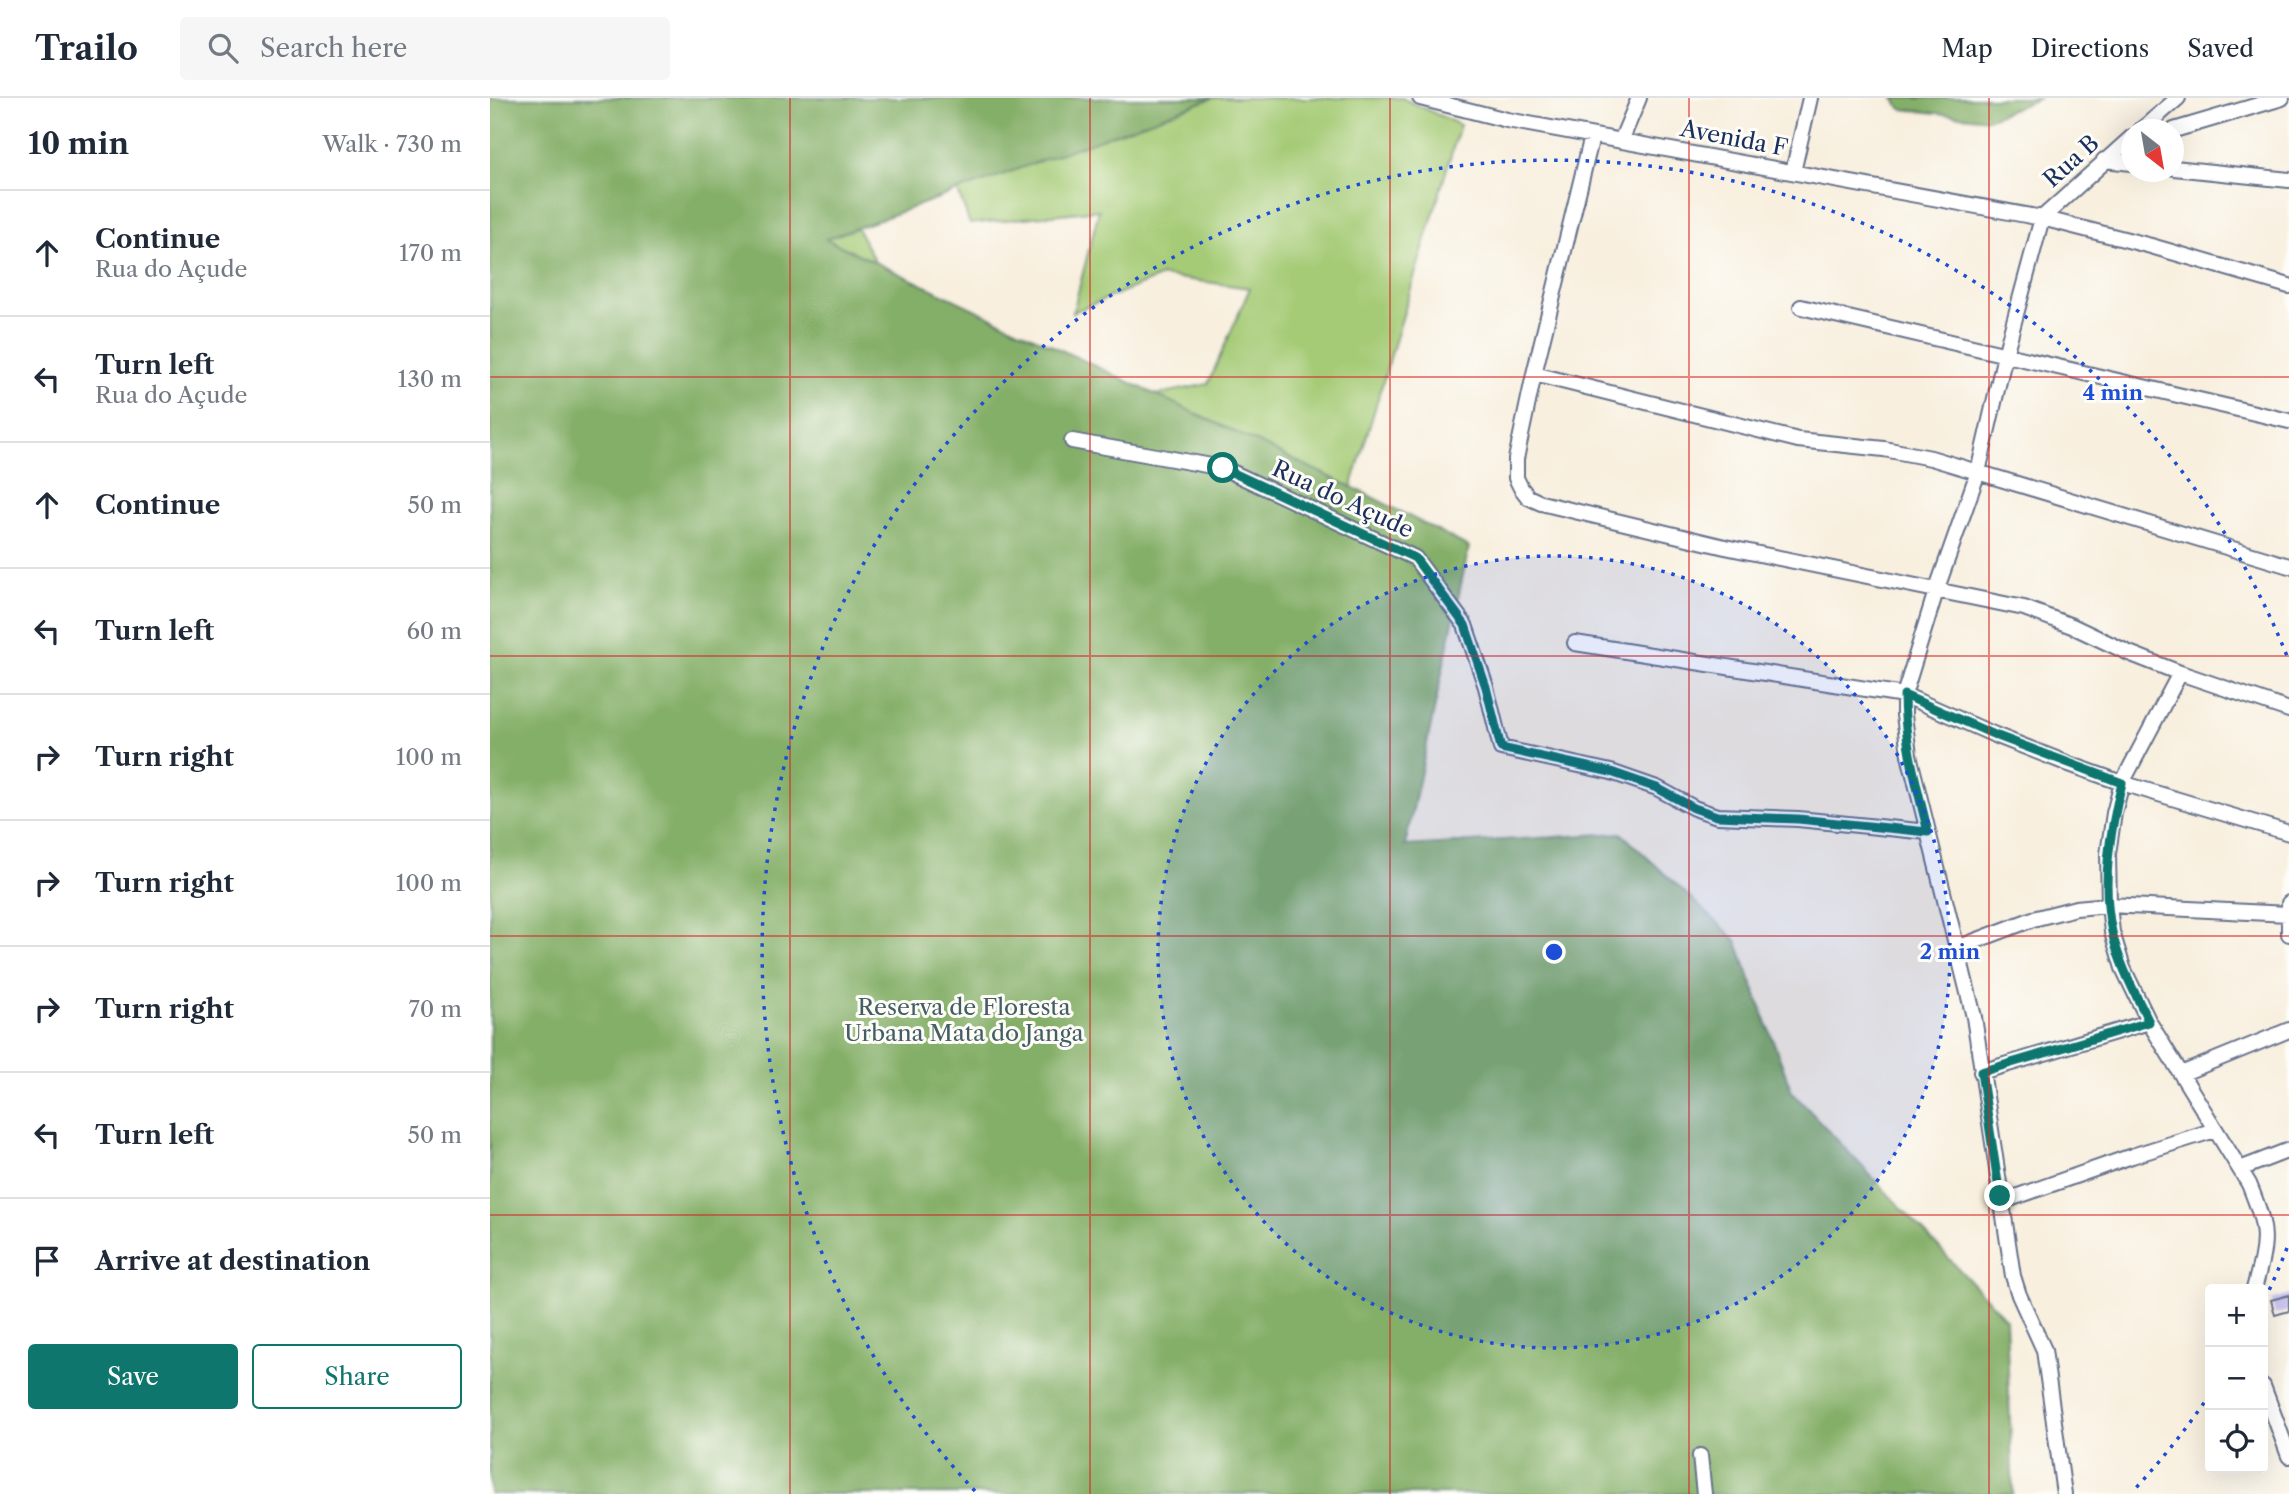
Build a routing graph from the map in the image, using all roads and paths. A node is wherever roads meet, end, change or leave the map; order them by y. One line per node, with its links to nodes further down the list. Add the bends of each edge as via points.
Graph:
1 (1420, 98): 8 (street, Avenida F)
2 (1639, 98): 9 (street)
3 (1810, 98): 14 (street)
4 (2178, 98): 6 (street)
5 (2282, 98): 7 (street)
6 (2154, 119)
7 (2184, 127)
8 (1592, 136): 9 (street, Avenida F); 20 (street)
9 (1621, 141): 14 (street, Avenida F)
10 (2121, 147): 11 (street, Rua B)
11 (2104, 160): 12 (street); 16 (street, Rua B)
12 (2121, 162)
13 (2184, 169): 15 (street)
14 (1793, 173): 16 (street, Avenida F)
15 (2289, 180)
16 (2042, 218): 17 (street, Avenida F); 19 (street)
17 (2289, 286)
18 (1801, 307): 19 (street)
19 (2006, 355): 21 (street); 23 (street)
20 (1534, 374): 23 (street, via 1798,440 1884,449); 25 (street, via 1516,459 1516,478 1528,497 1725,547)
21 (2289, 421)
22 (1072, 440): 31 (street, Rua do Açude, via 1223,468 1415,558 1465,625 1501,748 1611,772 1717,816)
23 (1978, 472): 24 (street); 25 (street)
24 (2287, 561)
25 (1936, 590): 27 (street, via 2024,608); 28 (street)
26 (1575, 643): 28 (street)
27 (2180, 673): 29 (street); 30 (street)
28 (1904, 695): 30 (street); 31 (street, via 1909,755)
29 (2289, 710)
30 (2122, 783): 32 (street); 33 (street, via 2108,854)
31 (1928, 832): 36 (street)
32 (2289, 833)
33 (2109, 905): 34 (street); 36 (street, via 2033,919); 37 (street, via 2123,968)
34 (2288, 908): 35 (street)
35 (2289, 934)
36 (1957, 948): 39 (street, via 1974,1017)
37 (2149, 1022): 39 (street); 40 (street)
38 (2289, 1030): 40 (street)
39 (1981, 1072): 44 (street)
40 (2181, 1074): 41 (street)
41 (2215, 1130): 43 (street); 44 (street)
42 (2289, 1150): 43 (street)
43 (2240, 1169): 45 (street, via 2260,1210 2265,1237)
44 (2001, 1202): 50 (street, via 2013,1276 2044,1350)
45 (2255, 1284)
46 (2268, 1399): 48 (street)
47 (1700, 1456): 49 (street)
48 (2289, 1456)
49 (1704, 1494)
50 (2064, 1494)

